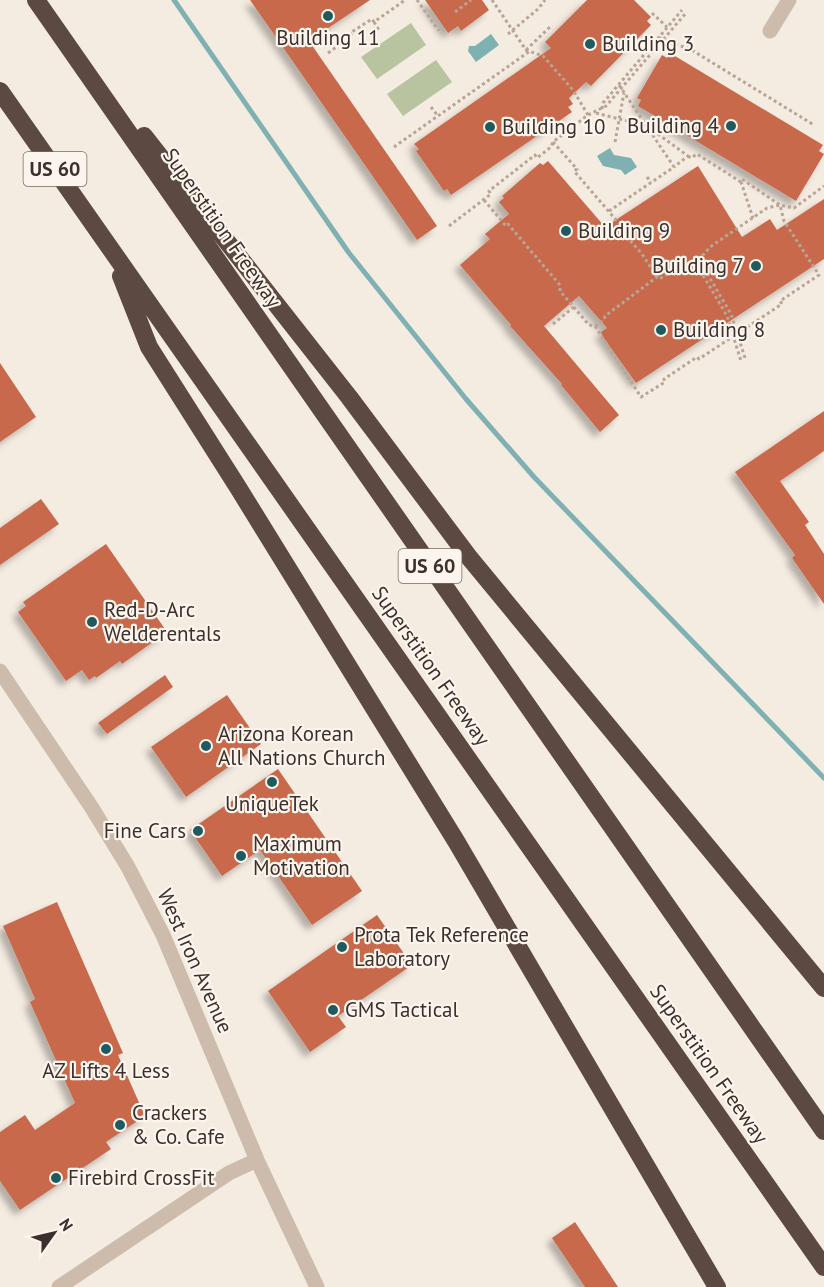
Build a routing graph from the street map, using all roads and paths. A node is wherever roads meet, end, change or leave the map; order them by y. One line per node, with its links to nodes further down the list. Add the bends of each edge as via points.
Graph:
1 (36, 0): 61 (highway, via 349,397 468,556); 62 (highway, Superstition Freeway / US 60)
2 (405, 0): 11 (path)
3 (417, 0): 14 (path)
4 (471, 0): 8 (path)
5 (492, 0): 15 (path)
6 (545, 0): 15 (path)
7 (789, 0): 17 (street)
8 (455, 12)
9 (684, 12): 13 (path)
10 (652, 13): 13 (path)
11 (374, 22): 16 (path); 21 (path, via 372,19 350,33 352,36)
12 (552, 25): 20 (path)
13 (669, 29): 19 (path)
14 (439, 31)
15 (513, 31): 18 (path); 20 (path)
16 (380, 32)
17 (770, 32)
18 (508, 34)
19 (661, 39): 22 (path); 30 (path, via 690,49)
20 (528, 50): 27 (path); 28 (path, via 543,56 573,90)
21 (328, 53)
22 (620, 86): 24 (path); 26 (path, via 606,106)
23 (0, 91): 46 (highway, Superstition Freeway / US 60)
24 (625, 92): 29 (path); 31 (path)
25 (431, 106): 27 (path)
26 (594, 112): 28 (path); 29 (path)
27 (438, 116): 34 (path)
28 (588, 116): 32 (path)
29 (620, 119): 31 (path); 33 (path)
30 (814, 125)
31 (647, 126): 35 (path); 36 (path)
32 (553, 142): 41 (path, via 489,191 491,194); 43 (path)
33 (615, 142)
34 (394, 147)
35 (688, 156): 36 (path); 39 (path, via 697,154)
36 (674, 167): 38 (path)
37 (647, 177): 38 (path)
38 (651, 182): 43 (path)
39 (741, 182): 42 (path, via 742,179); 44 (path)
40 (824, 186): 42 (path, via 794,208)
41 (484, 200): 45 (path); 50 (path, via 560,285 560,291)
42 (780, 205): 44 (path); 56 (path, via 784,221 819,275)
43 (609, 211): 49 (path)
44 (753, 218): 47 (path)
45 (449, 226)
46 (110, 247): 64 (highway, Superstition Freeway / US 60); 67 (highway, via 149,347 456,842)
47 (698, 258): 48 (path); 51 (path)
48 (694, 260): 49 (path); 52 (path)
49 (657, 277): 55 (path)
50 (574, 307): 54 (path); 55 (path, via 589,325)
51 (732, 317): 52 (path); 53 (path)
52 (728, 319): 53 (path)
53 (732, 323): 56 (path); 57 (path)
54 (553, 324)
55 (595, 326): 57 (path, via 641,397 688,362 697,357 699,360)
56 (738, 333): 57 (path); 58 (path)
57 (734, 336): 59 (path)
58 (745, 358)
59 (741, 361)
60 (0, 671): 63 (street, West Iron Avenue, via 128,867 163,935)
61 (824, 988)
62 (824, 1131)
63 (257, 1160): 65 (street, via 229,1173); 66 (street, West Iron Avenue)
64 (824, 1267)
65 (59, 1287)
66 (317, 1287)
67 (717, 1287)

